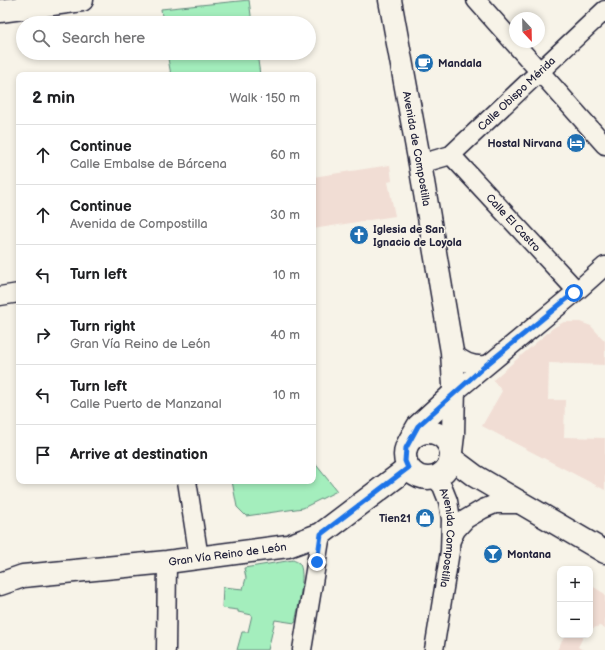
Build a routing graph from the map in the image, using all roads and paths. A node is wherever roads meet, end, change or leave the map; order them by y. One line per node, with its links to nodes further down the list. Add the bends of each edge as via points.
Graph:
1 (82, 0): 5 (street)
2 (390, 0): 9 (street, Avenida de Compostilla)
3 (476, 0): 6 (street)
4 (605, 10): 6 (street, Calle Obispo Mérida)
5 (0, 12)
6 (540, 70): 7 (street); 8 (street, Calle Obispo Mérida)
7 (605, 145)
8 (451, 155): 9 (street, Calle Obispo Mérida); 11 (street, Calle El Castro)
9 (420, 164): 14 (street, Avenida de Compostilla)
10 (605, 266): 11 (street)
11 (577, 291): 15 (street)
12 (16, 293): 13 (street)
13 (0, 296)
14 (452, 352): 15 (street, via 475,366); 16 (street, Avenida de Compostilla)
15 (486, 365): 16 (street)
16 (454, 393): 17 (street, via 418,426); 18 (street, Avenida de Compostilla, via 453,435)
17 (410, 441): 18 (street, via 417,434 426,432 443,437); 19 (street, via 405,454)
18 (446, 464): 19 (street, via 426,478); 21 (street); 23 (street, Avenida Compostilla, via 442,486 451,519)
19 (408, 468): 22 (street, Gran Vía Reino de León)
20 (187, 484): 25 (street)
21 (521, 504): 23 (street, via 495,504 483,509 466,519); 24 (street)
22 (321, 534): 25 (street, Gran Vía Reino de León, via 288,546); 31 (street)
23 (451, 540): 32 (street, Avenida Compostilla)
24 (605, 552)
25 (199, 558): 26 (street, Gran Vía Reino de León)
26 (168, 562): 28 (street, Gran Vía Reino de León); 30 (street)
27 (0, 571): 28 (street, Gran Vía Reino de León)
28 (22, 576): 29 (street, Gran Vía Reino de León)
29 (0, 584)
30 (166, 650)
31 (302, 650)
32 (434, 650)

